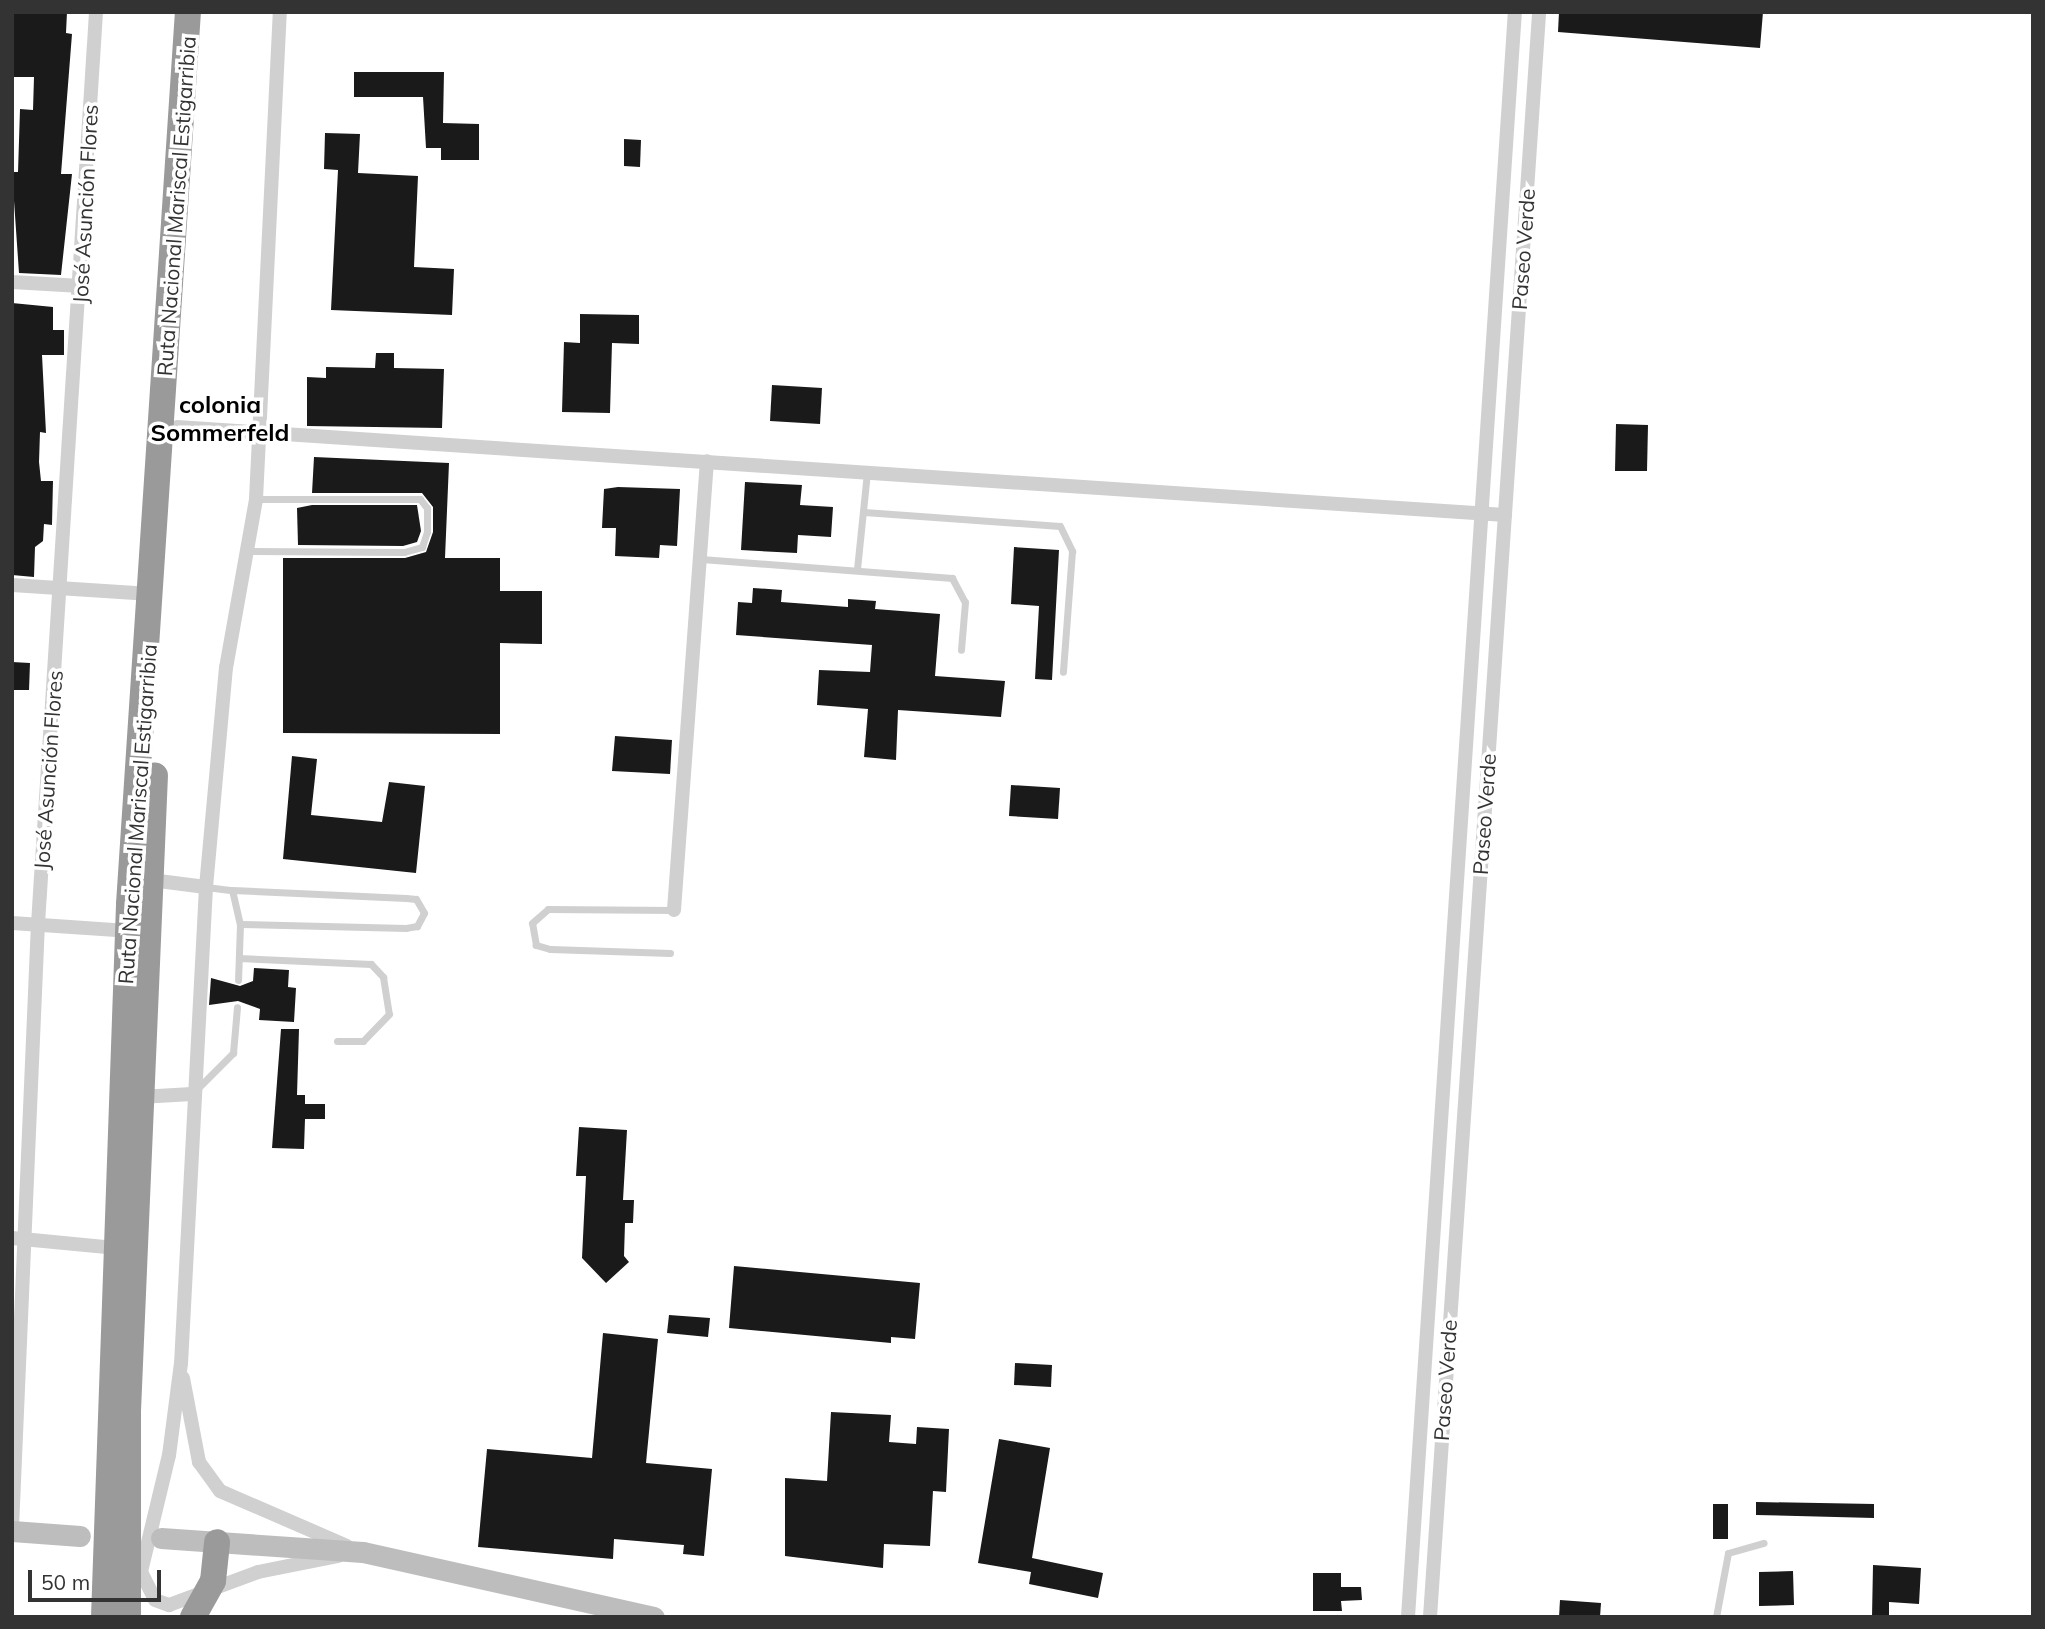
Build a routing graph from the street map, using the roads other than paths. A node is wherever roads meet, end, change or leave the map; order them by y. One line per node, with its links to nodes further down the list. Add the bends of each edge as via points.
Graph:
1 (96, 12): 10 (street, José Asunción Flores)
2 (188, 12): 24 (highway, Ruta Nacional Mariscal Estigarribia)
3 (202, 12): 11 (highway, Ruta Nacional Mariscal Estigarribia)
4 (280, 12): 12 (street)
5 (1515, 12): 7 (street, Paseo Verde)
6 (1539, 12): 8 (street, Paseo Verde)
7 (1511, 66): 8 (street); 17 (street, Paseo Verde)
8 (1535, 68): 18 (street, Paseo Verde)
9 (12, 282): 10 (street)
10 (81, 286): 23 (street, José Asunción Flores)
11 (177, 427): 12 (street); 27 (highway, Ruta Nacional Mariscal Estigarribia)
12 (256, 434): 13 (street); 15 (street)
13 (707, 461): 14 (street); 20 (street)
14 (867, 473): 16 (lane); 17 (street)
15 (256, 499): 19 (street); 19 (lane, via 420,499 427,508 427,532 422,547 404,552)
16 (864, 512): 21 (lane); 26 (lane, via 1060,526 1072,551)
17 (1481, 514): 18 (street); 41 (street, Paseo Verde)
18 (1505, 515): 43 (street, Paseo Verde)
19 (246, 551): 28 (street, via 226,668)
20 (701, 559): 21 (lane); 30 (street)
21 (858, 569): 25 (lane, via 952,579 965,602)
22 (12, 585): 23 (street)
23 (59, 587): 24 (street); 33 (street, José Asunción Flores)
24 (151, 594): 34 (highway, Ruta Nacional Mariscal Estigarribia)
25 (961, 650)
26 (1063, 672)
27 (150, 880): 28 (street); 42 (highway, Ruta Nacional Mariscal Estigarribia)
28 (206, 887): 29 (lane); 40 (street)
29 (232, 890): 32 (lane); 32 (lane, via 406,898 416,900 424,913 417,926 406,928)
30 (674, 910): 35 (lane, via 548,909 532,923 536,945 550,949)
31 (12, 923): 33 (street)
32 (240, 924): 36 (lane)
33 (38, 925): 34 (street); 44 (street, José Asunción Flores)
34 (128, 931): 45 (highway, Ruta Nacional Mariscal Estigarribia)
35 (670, 953)
36 (239, 958): 37 (lane); 39 (lane, via 371,964 383,977 389,1014 363,1041)
37 (238, 980)
38 (237, 1007): 40 (lane, via 233,1052 220,1072)
39 (337, 1041)
40 (192, 1094): 42 (street); 46 (street)
41 (1447, 1096): 43 (street); 58 (street, Paseo Verde)
42 (140, 1097): 55 (highway, Ruta Nacional Mariscal Estigarribia)
43 (1464, 1097): 59 (street, Paseo Verde)
44 (19, 1238): 45 (street); 47 (street, José Asunción Flores)
45 (116, 1248): 54 (highway, Ruta Nacional Mariscal Estigarribia)
46 (181, 1363): 52 (street, via 199,1462 220,1491); 53 (street, via 169,1455 141,1572 155,1600 169,1605)
47 (12, 1530): 48 (street)
48 (80, 1535)
49 (160, 1538): 50 (street)
50 (217, 1542): 52 (street); 53 (highway)
51 (1764, 1543): 60 (lane, via 1728,1553)
52 (363, 1552): 53 (street, via 258,1572); 57 (street)
53 (209, 1594): 56 (highway)
54 (104, 1617)
55 (128, 1617)
56 (193, 1617)
57 (654, 1617)
58 (1408, 1617)
59 (1430, 1617)
60 (1716, 1617)

